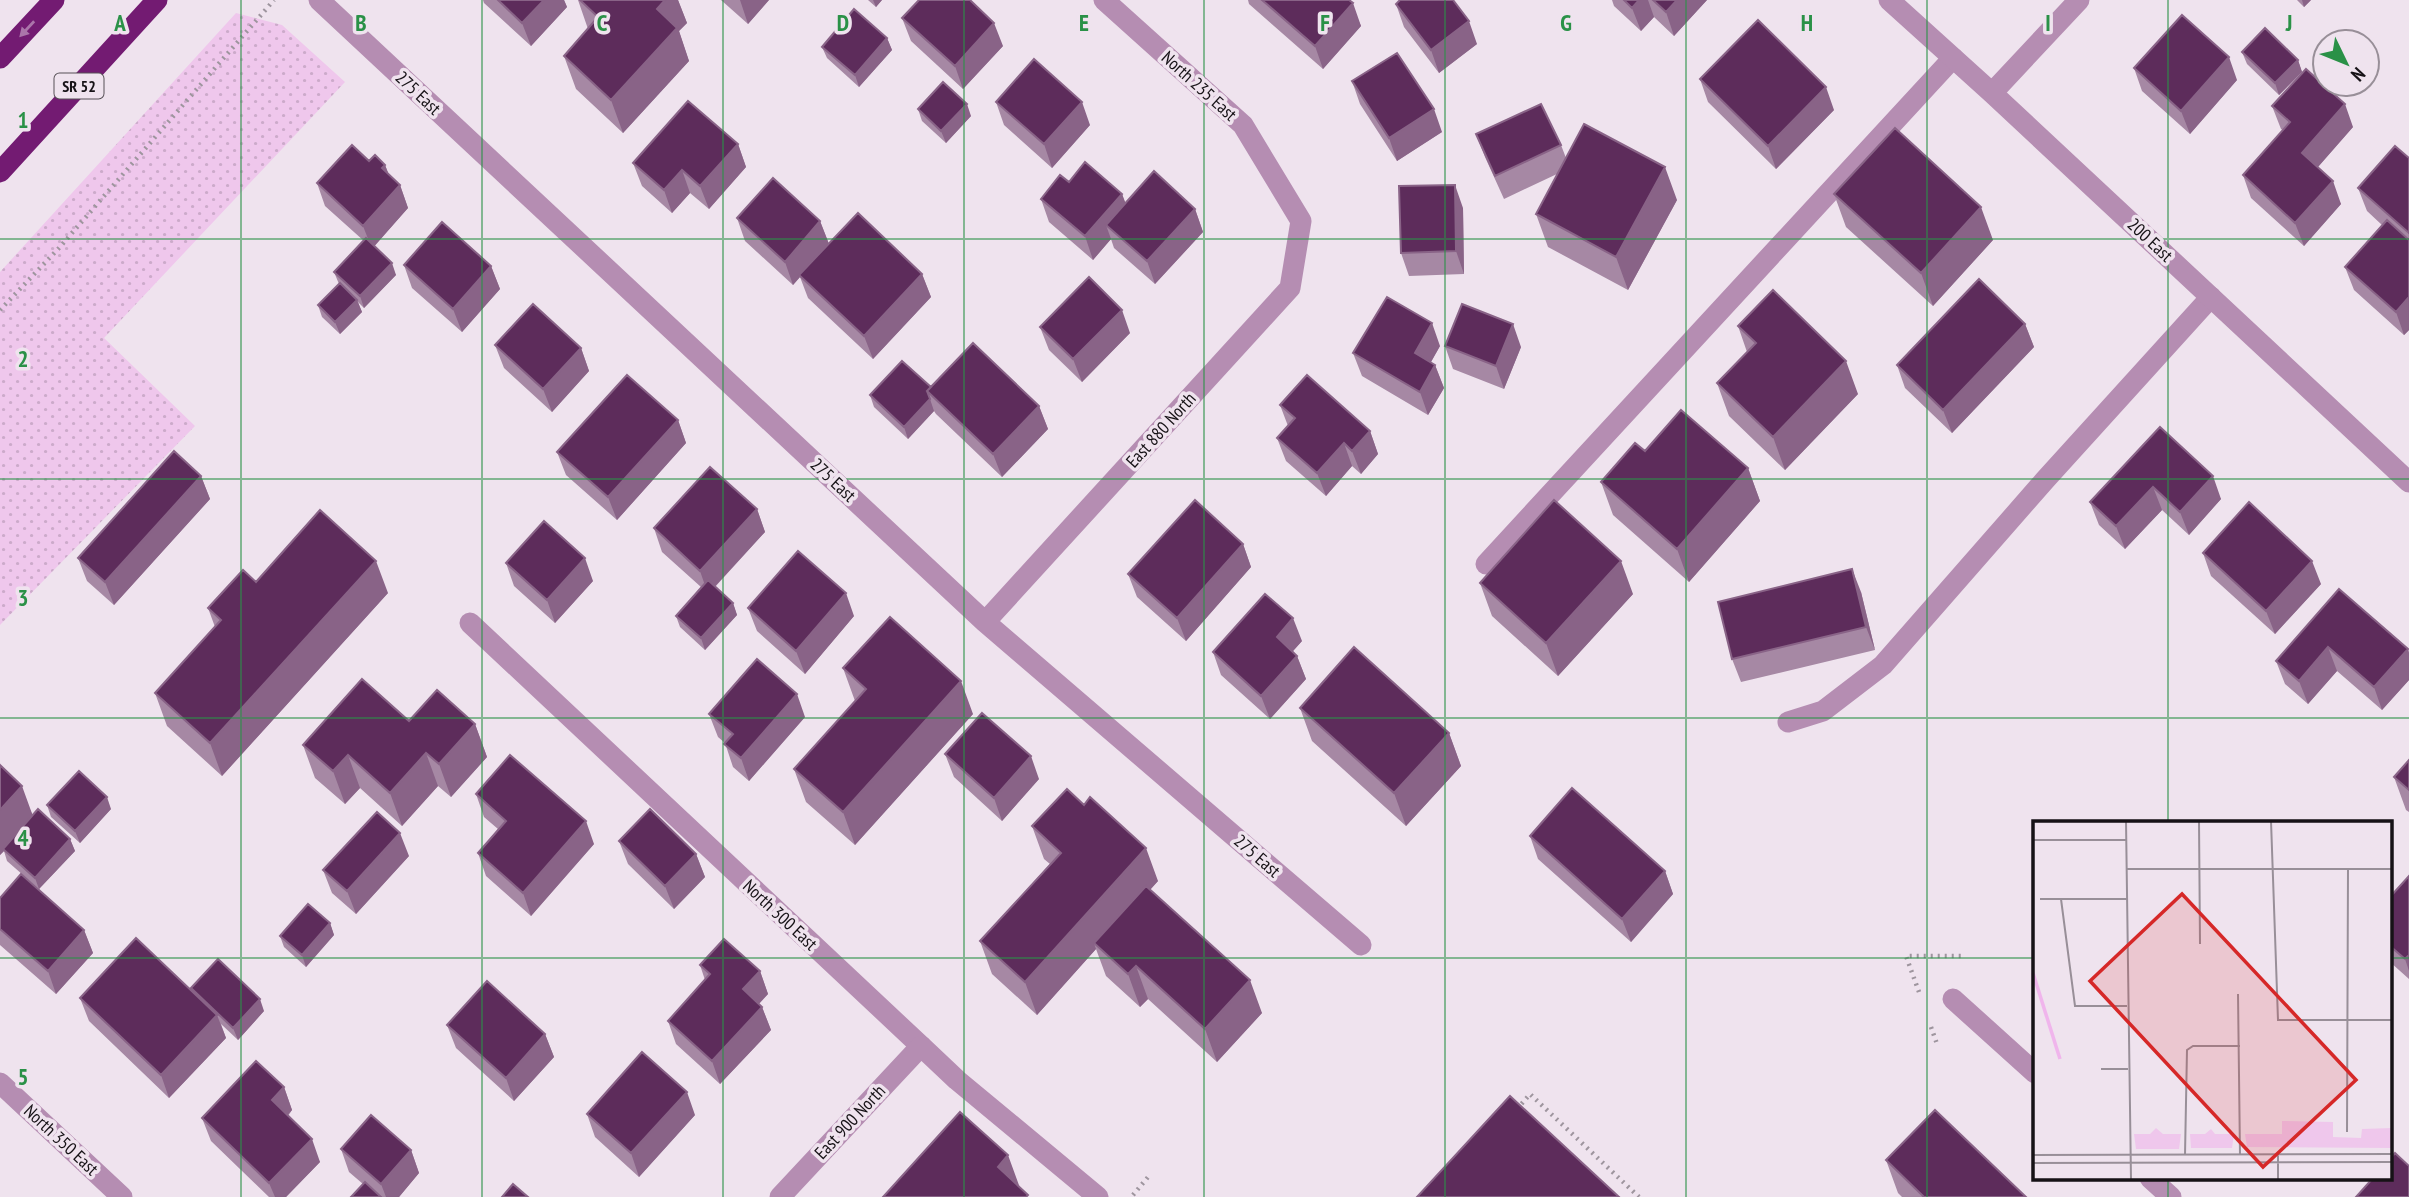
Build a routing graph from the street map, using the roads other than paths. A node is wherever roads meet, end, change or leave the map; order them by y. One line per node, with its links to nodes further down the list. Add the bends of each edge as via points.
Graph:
1 (54, 0): 7 (highway, one-way to 7)
2 (157, 0): 10 (highway, SR 52)
3 (318, 0): 15 (street, 275 East)
4 (1104, 0): 11 (street, North 235 East, via 1242,125)
5 (1889, 0): 8 (street, 200 East)
6 (2079, 0): 9 (street)
7 (0, 58)
8 (1953, 58): 9 (street, 200 East); 14 (street)
9 (1992, 93): 12 (street, 200 East)
10 (0, 172)
11 (1301, 221): 15 (street, East 880 North, via 1290,288)
12 (2211, 297): 13 (street, 200 East); 17 (street, via 1883,665 1823,711)
13 (2409, 482)
14 (1486, 564)
15 (985, 622): 18 (street, 275 East)
16 (470, 623): 20 (street, North 300 East)
17 (1788, 722)
18 (1361, 945)
19 (1954, 999): 21 (street)
20 (921, 1046): 25 (street, East 900 North); 26 (street, North 300 East)
21 (2033, 1071)
22 (0, 1083): 24 (street, North 350 East)
23 (2152, 1180): 27 (street)
24 (122, 1197)
25 (780, 1197)
26 (1098, 1197)
27 (2171, 1197)

